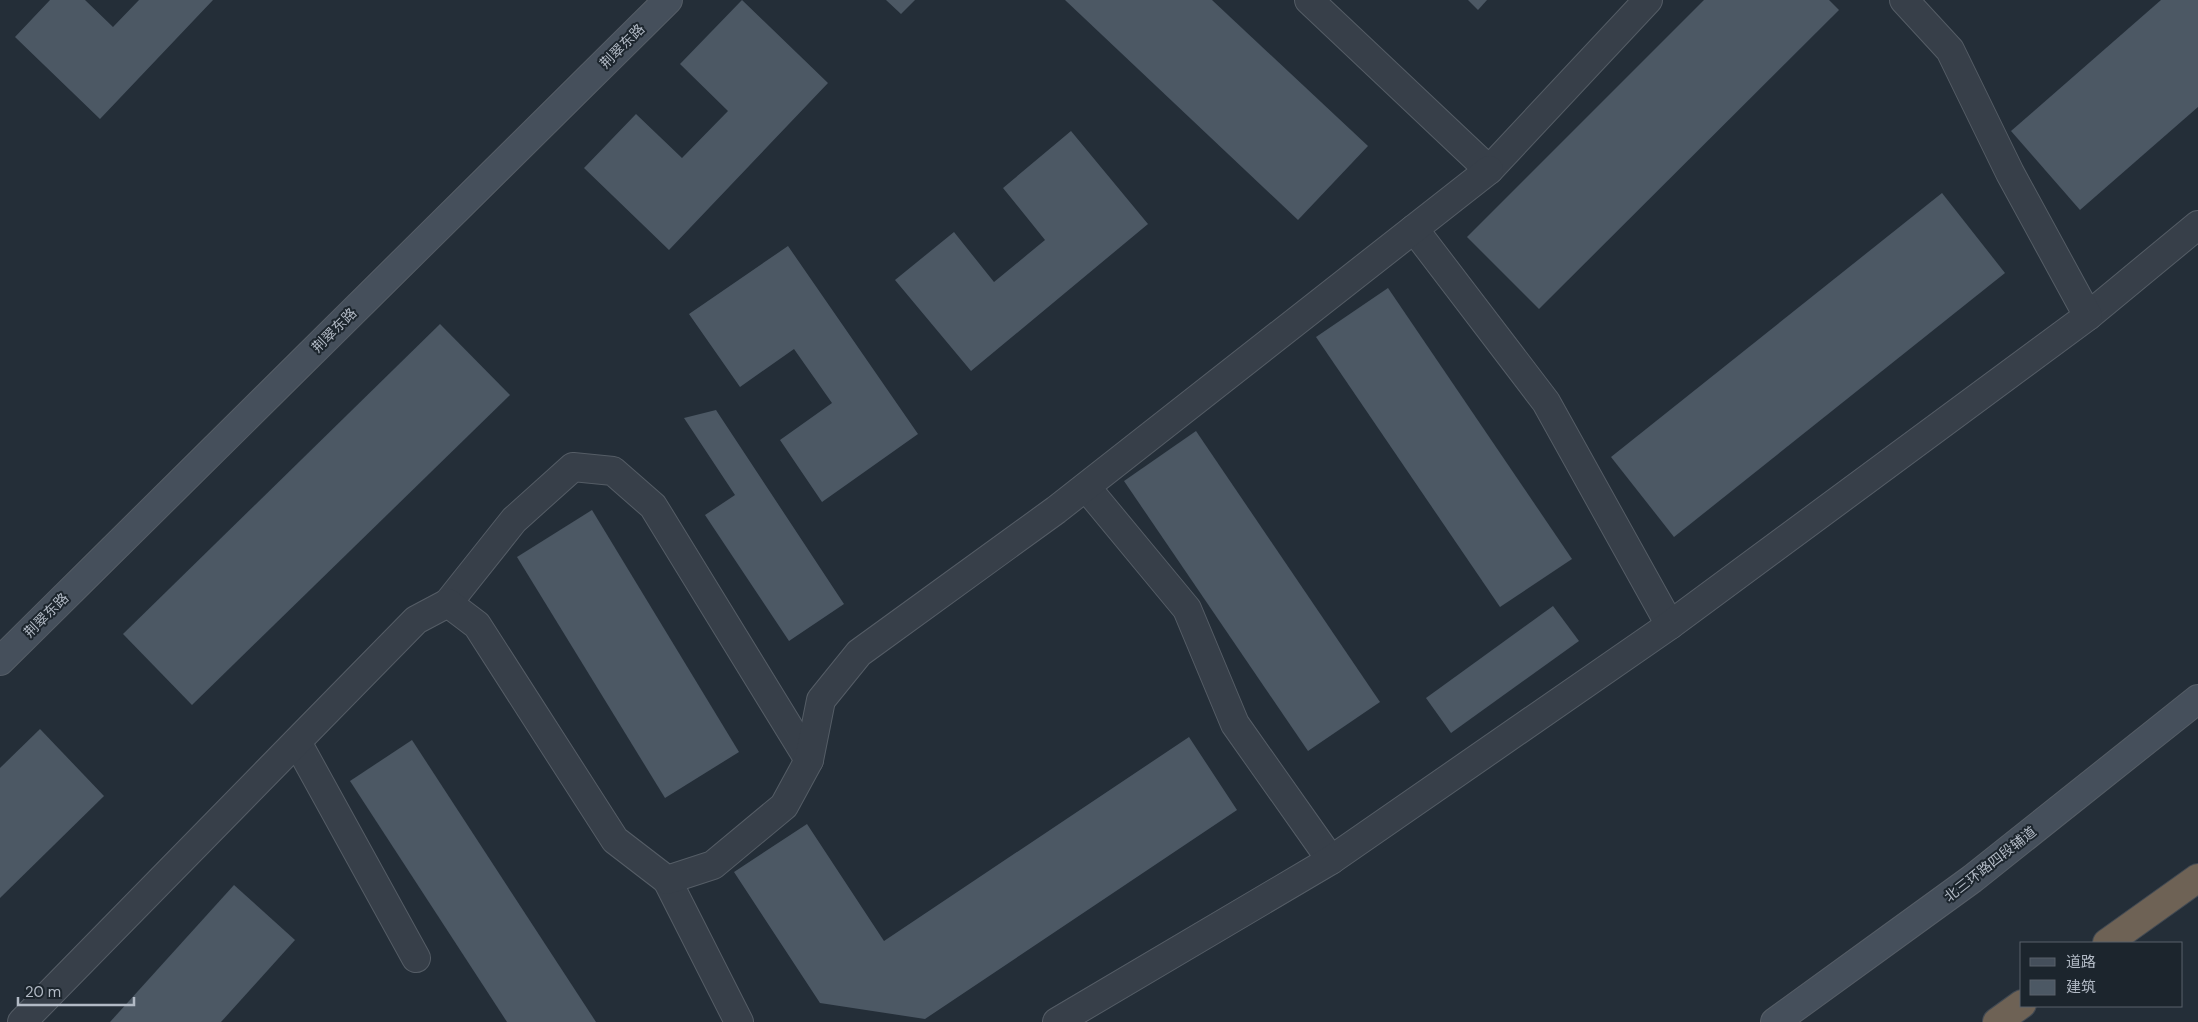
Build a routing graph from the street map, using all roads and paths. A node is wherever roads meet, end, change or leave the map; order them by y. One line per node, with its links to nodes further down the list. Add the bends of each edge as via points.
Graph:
1 (668, 0): 12 (street, 荆翠东路)
2 (1310, 0): 5 (street)
3 (1648, 0): 5 (street)
4 (1904, 0): 8 (street, via 1950,50 2010,173)
5 (1489, 170): 7 (street)
6 (2198, 225): 8 (street)
7 (1414, 229): 9 (street); 11 (street, via 1546,402)
8 (2088, 316): 11 (street)
9 (1086, 487): 15 (street, via 859,653 821,700); 16 (street, via 1186,609 1235,724)
10 (448, 603): 14 (street, via 416,620); 15 (street, via 514,520 573,467 613,471 653,506); 18 (street, via 477,625 615,840)
11 (1670, 625): 16 (street)
12 (0, 661)
13 (2198, 699): 25 (street, 北三环路四段辅道, via 1972,879)
14 (297, 742): 20 (street); 22 (street)
15 (809, 760): 18 (street, via 784,806 712,865)
16 (1331, 860): 24 (street)
17 (2198, 878): 19 (highway)
18 (667, 880): 23 (street)
19 (2108, 942)
20 (416, 958)
21 (2020, 1005): 26 (highway)
22 (22, 1022)
23 (739, 1022)
24 (1057, 1022)
25 (1775, 1022)
26 (1997, 1022)

